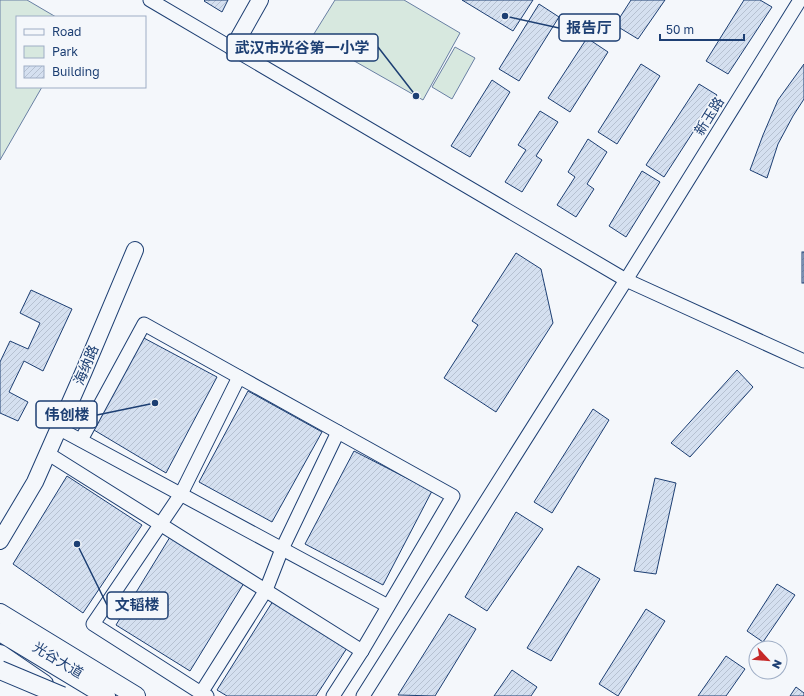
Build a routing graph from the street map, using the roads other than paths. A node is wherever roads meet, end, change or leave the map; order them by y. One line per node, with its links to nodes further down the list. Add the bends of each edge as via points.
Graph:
1 (150, 0): 4 (street)
2 (260, 0): 4 (main road)
3 (800, 0): 6 (street, 新玉路)
4 (233, 48): 6 (street)
5 (135, 250): 9 (main road, 海纳路)
6 (626, 280): 7 (street); 32 (street, 新玉路)
7 (804, 362)
8 (239, 377): 10 (street); 11 (street, via 144,324); 13 (street)
9 (58, 428): 11 (street); 12 (main road, 海纳路)
10 (338, 432): 16 (street); 18 (street, via 453,496)
11 (81, 440): 13 (street)
12 (48, 453): 14 (street); 15 (main road, 海纳路, via 35,482)
13 (181, 494): 14 (street); 16 (street)
14 (161, 524): 17 (street); 25 (street, via 93,624)
15 (0, 541)
16 (282, 548): 17 (street); 18 (street)
17 (266, 590): 22 (street); 25 (street)
18 (388, 606): 22 (street)
19 (0, 612): 30 (highway)
20 (0, 625): 29 (main road, 光谷大道)
21 (0, 632): 28 (highway)
22 (362, 650): 31 (street)
23 (0, 654): 27 (highway, bridge)
24 (0, 669): 26 (main road); 27 (highway, bridge)
25 (204, 694)
26 (44, 696)
27 (63, 696)
28 (106, 696)
29 (116, 696)
30 (136, 696)
31 (333, 696)
32 (363, 696)

